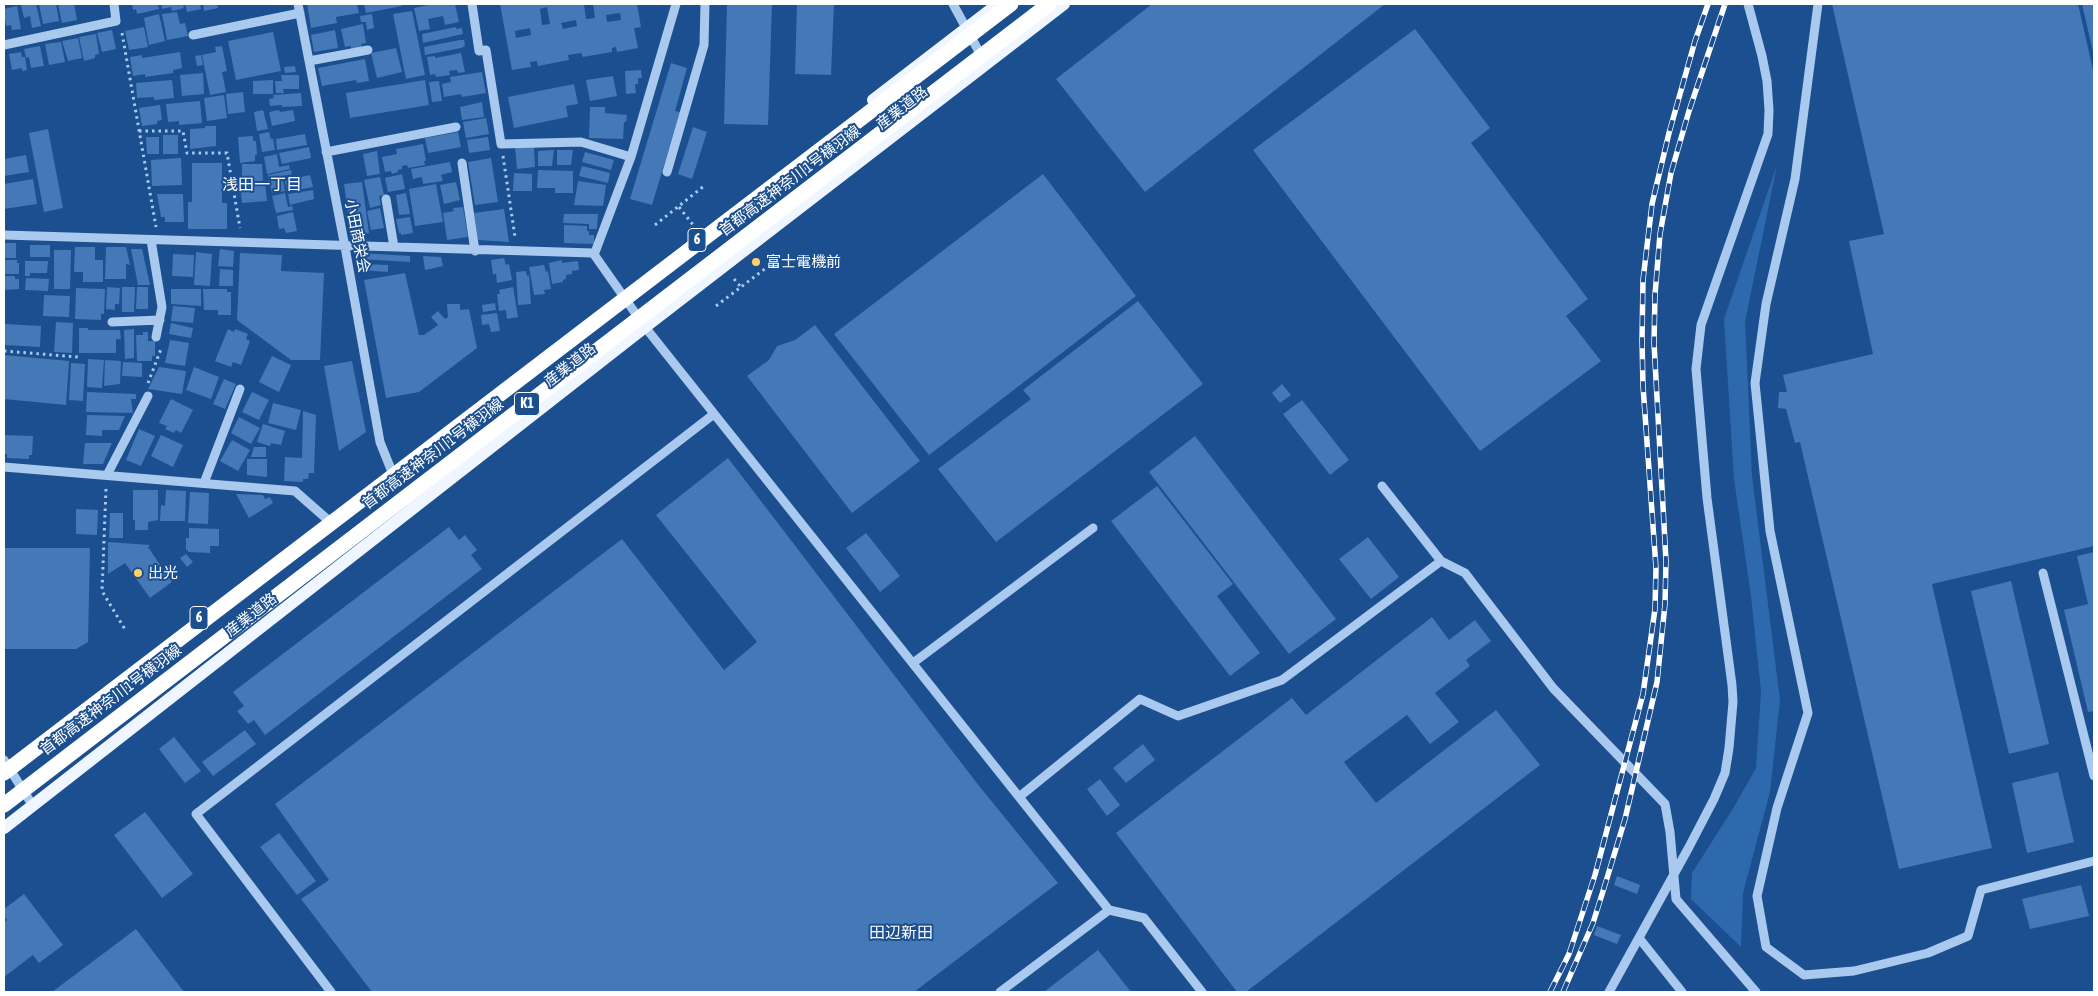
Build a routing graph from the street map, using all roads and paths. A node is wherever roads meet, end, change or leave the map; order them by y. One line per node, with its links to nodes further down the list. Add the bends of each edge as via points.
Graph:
1 (114, 4): 14 (street)
2 (298, 4): 13 (street, 小田商栄会)
3 (472, 4): 23 (street, via 479,51 486,50)
4 (676, 4): 25 (street)
5 (705, 4): 27 (street, via 704,45)
6 (953, 4): 15 (street)
7 (998, 4): 15 (main road, 産業道路 / 6)
8 (1012, 4): 62 (highway, 首都高速神奈川1号横羽線 / K1)
9 (1049, 4): 65 (highway, 首都高速神奈川1号横羽線 / K1)
10 (1064, 4): 20 (main road, 産業道路)
11 (1748, 4): 70 (street, via 1767,81 1768,134 1701,324 1696,369 1707,498 1732,685 1729,748 1725,773 1714,800)
12 (1818, 4): 68 (street, via 1796,178 1766,304 1755,383 1770,530 1808,713 1777,808 1757,896 1766,948 1804,975 1854,971 1928,952 1968,936 1981,890)
13 (300, 13): 16 (street); 19 (street, 小田商栄会)
14 (116, 22): 17 (street); 22 (path, via 121,30)
15 (966, 26): 20 (street); 40 (main road, 産業道路 / 6)
16 (193, 34)
17 (4, 45)
18 (368, 50): 19 (street)
19 (309, 61): 24 (street, 小田商栄会)
20 (986, 64): 44 (main road, 産業道路)
21 (456, 127): 24 (street)
22 (139, 131): 32 (path); 33 (path, via 183,131 186,153 227,153)
23 (501, 144): 25 (street, via 582,142); 37 (path)
24 (326, 152): 34 (street, 小田商栄会)
25 (631, 157): 38 (street)
26 (462, 163): 36 (street)
27 (667, 172)
28 (704, 186): 30 (path)
29 (386, 199): 35 (street)
30 (655, 225)
31 (4, 235): 32 (street)
32 (155, 241): 33 (street); 42 (street, via 162,308)
33 (243, 244): 34 (street)
34 (345, 246): 35 (street); 52 (street, 小田商栄会, via 380,442)
35 (394, 247): 36 (street)
36 (475, 251): 37 (street)
37 (517, 252): 38 (street)
38 (593, 254): 40 (street)
39 (766, 268): 41 (path)
40 (624, 298): 44 (street); 52 (main road, 産業道路 / 6)
41 (716, 306)
42 (160, 320): 43 (street); 45 (street)
43 (112, 322)
44 (642, 323): 50 (street); 66 (main road, 産業道路)
45 (156, 337): 49 (path, via 165,338 143,393)
46 (4, 351): 47 (path)
47 (78, 357)
48 (240, 389): 54 (street)
49 (148, 396): 53 (street)
50 (714, 414): 61 (street); 71 (street, via 196,814)
51 (4, 467): 53 (street)
52 (392, 472): 56 (main road, 産業道路 / 6)
53 (107, 475): 54 (street); 60 (path, via 102,592)
54 (204, 483): 56 (street, via 295,491)
55 (1382, 486): 58 (street)
56 (328, 520): 62 (main road, 産業道路 / 6)
57 (1093, 528): 61 (street)
58 (1441, 561): 64 (street, via 1282,680 1178,716 1140,699); 76 (street, via 1465,573 1553,688 1665,804 1676,899)
59 (2043, 573): 63 (street)
60 (126, 631)
61 (913, 663): 64 (street)
62 (4, 766): 66 (street)
63 (2094, 776)
64 (1019, 797): 69 (street)
65 (4, 805)
66 (33, 806): 67 (main road, 産業道路)
67 (4, 828)
68 (2094, 861)
69 (1109, 910): 72 (street); 73 (street, via 1144,918)
70 (1638, 938): 74 (street); 75 (street)
71 (331, 992)
72 (1000, 992)
73 (1202, 992)
74 (1609, 992)
75 (1682, 992)
76 (1756, 992)

